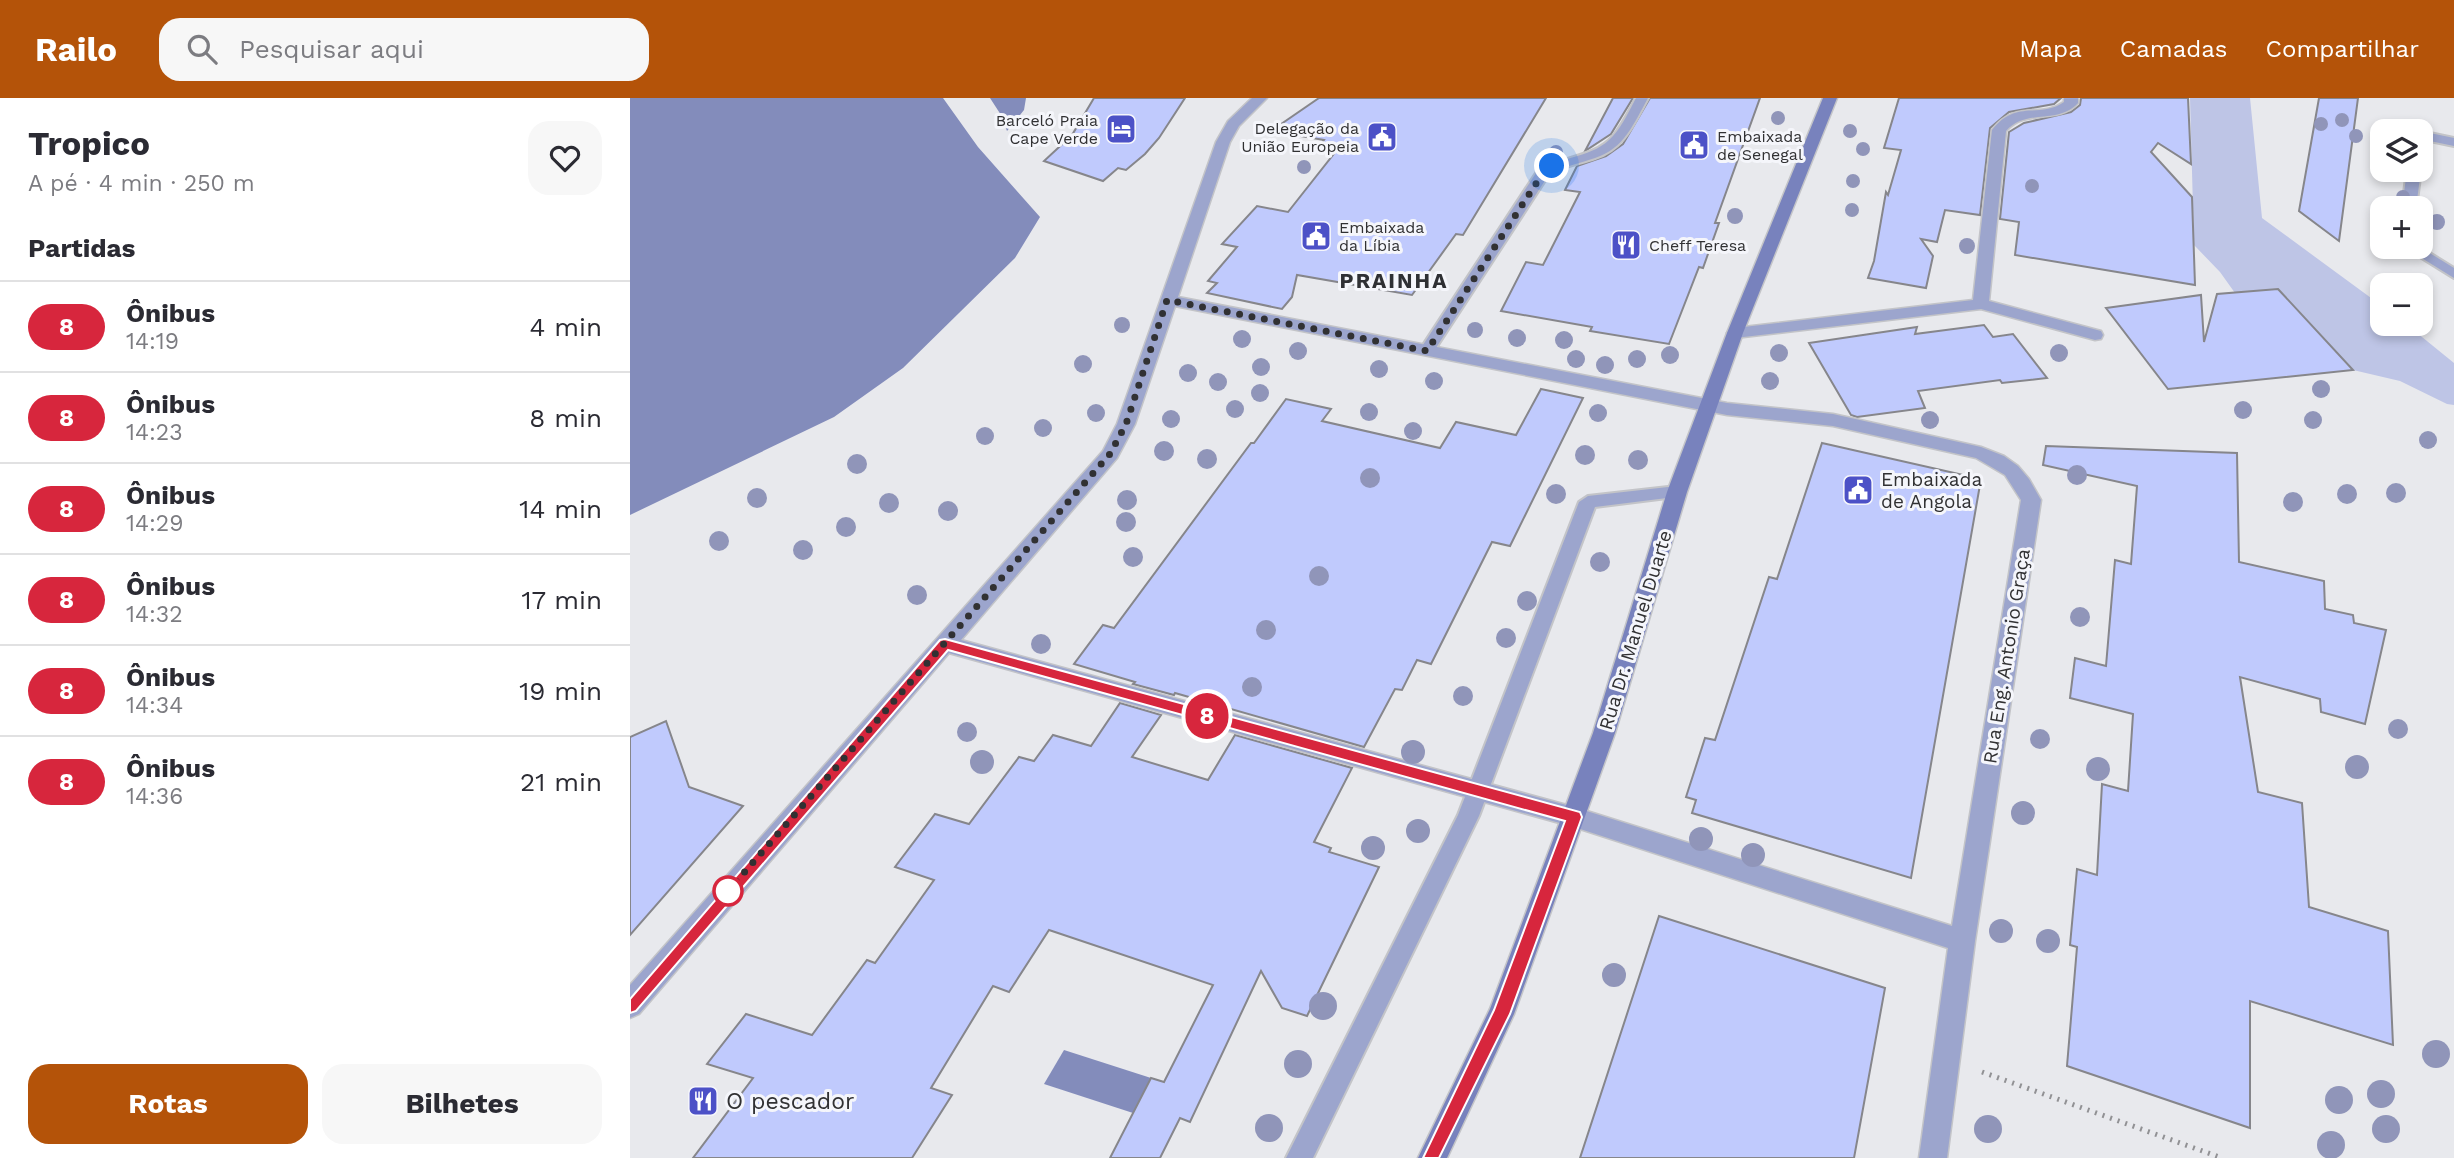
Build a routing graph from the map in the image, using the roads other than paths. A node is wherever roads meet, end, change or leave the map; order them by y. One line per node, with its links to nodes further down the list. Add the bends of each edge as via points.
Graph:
1 (1260, 98): 9 (street, via 1223,142)
2 (1642, 98): 13 (lane, via 1614,143 1543,173)
3 (1830, 98): 11 (street, Rua Dr. Manuel Duarte)
4 (2071, 98): 10 (street, via 2061,110 2016,114 1999,130)
5 (2433, 138): 6 (lane)
6 (2454, 142)
7 (2430, 259): 8 (lane)
8 (2454, 274)
9 (1167, 300): 13 (street, Rua Eng. Antonio Graça); 16 (street, via 1126,424 1110,454)
10 (1981, 304): 11 (street); 12 (street)
11 (1735, 333): 14 (street, Rua Dr. Manuel Duarte)
12 (2095, 335)
13 (1427, 351): 14 (street, Rua Eng. Antonio Graça)
14 (1709, 405): 15 (street, Rua Dr. Manuel Duarte); 19 (street, Rua Eng. Antonio Graça, via 1833,420 1980,453 2000,460 2026,486 2031,500)
15 (1677, 492): 17 (lane, via 1588,502); 18 (street, Rua Dr. Manuel Duarte)
16 (945, 644): 17 (street); 20 (street)
17 (1479, 790): 18 (street); 21 (lane)
18 (1574, 817): 19 (street); 22 (street, Rua Dr. Manuel Duarte, via 1501,1014)
19 (1962, 942): 23 (street, Rua Eng. Antonio Graça)
20 (630, 1005)
21 (1299, 1158)
22 (1432, 1158)
23 (1933, 1158)

